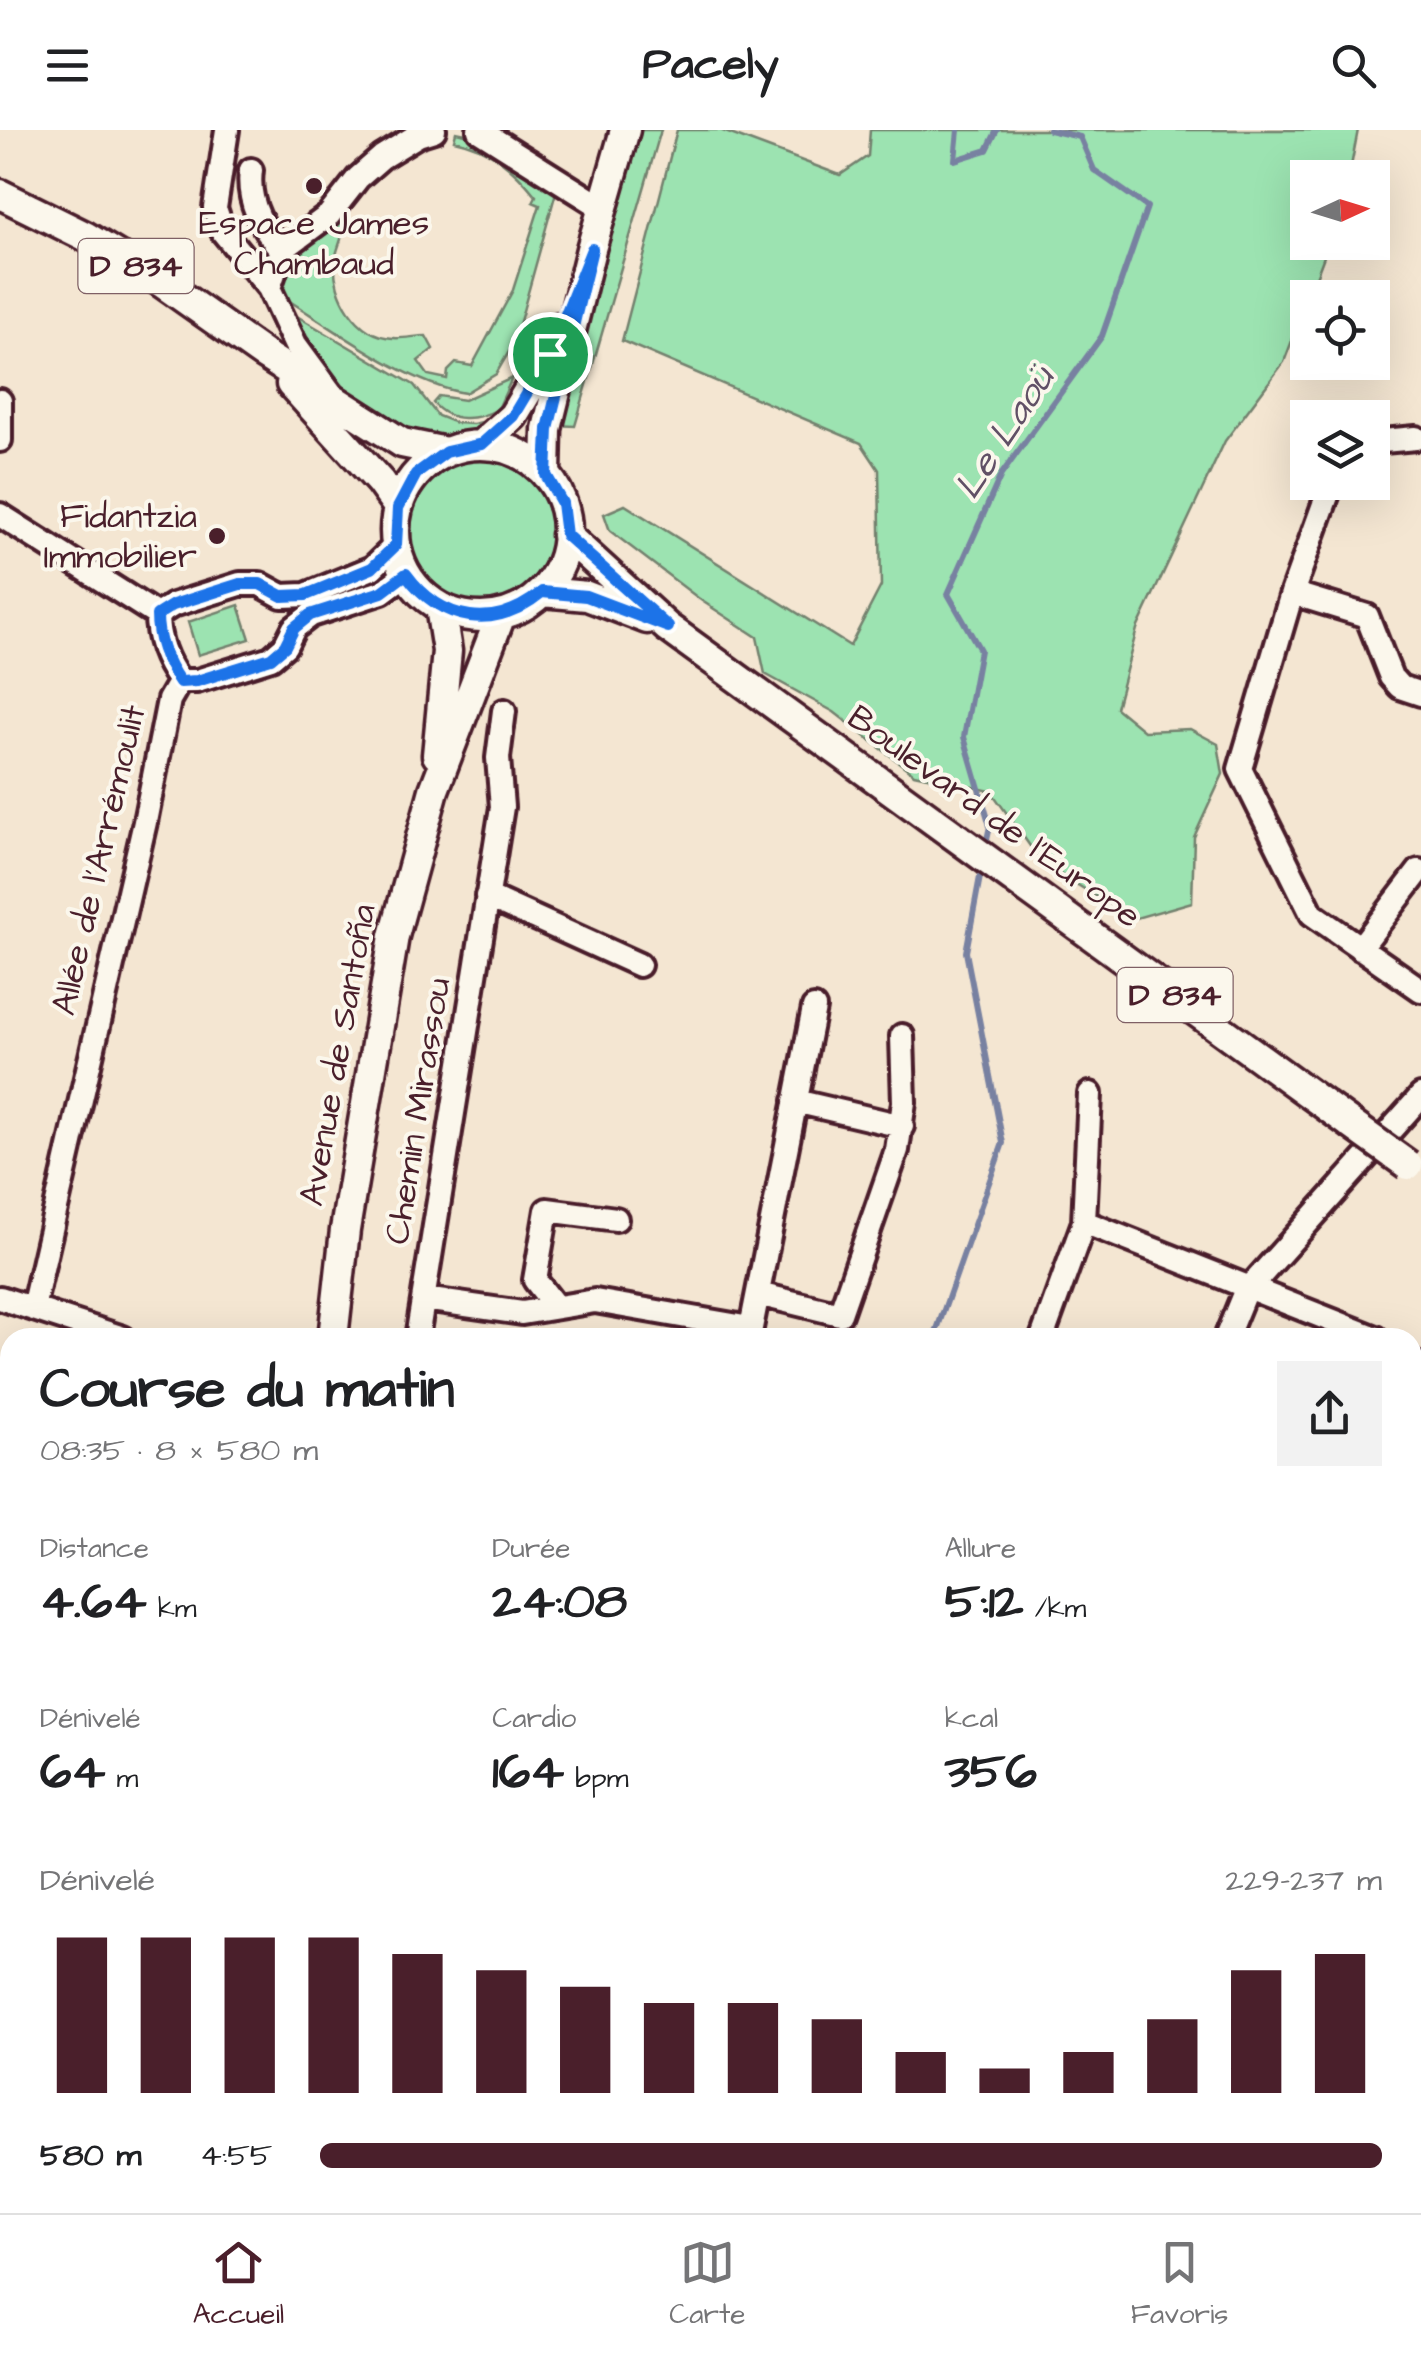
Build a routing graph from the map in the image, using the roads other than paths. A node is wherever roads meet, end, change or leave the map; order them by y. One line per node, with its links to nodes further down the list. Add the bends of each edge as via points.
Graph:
1 (228, 130): 10 (street, via 215,208 223,232)
2 (434, 130): 9 (street, via 382,157 329,215)
3 (479, 130): 7 (street)
4 (626, 130): 7 (main road)
5 (250, 170): 9 (street, via 250,197)
6 (0, 194): 11 (main road, D 834, via 158,280)
7 (602, 208): 8 (main road)
8 (592, 249): 17 (main road, via 550,354 513,416); 19 (main road, via 548,429)
9 (282, 250): 10 (street)
10 (269, 288): 13 (street, via 295,344)
11 (262, 354): 13 (main road, D 834); 21 (main road, D 834)
12 (0, 401): 15 (street)
13 (339, 404): 18 (main road, D 834, via 402,443)
14 (1416, 438): 16 (street)
15 (0, 440)
16 (1390, 440)
17 (482, 444): 18 (main road); 19 (main road, via 528,458)
18 (446, 452): 21 (main road, via 416,474)
19 (546, 475): 23 (main road, via 562,503)
20 (1325, 500): 27 (street)
21 (398, 508): 24 (main road)
22 (0, 514): 30 (street)
23 (566, 535): 26 (main road, via 560,566); 32 (main road, Boulevard de l'Europe / D 834)
24 (396, 545): 25 (main road); 28 (street, via 372,568 306,595)
25 (406, 574): 29 (main road); 33 (street, Allée de l'Arrémoulit, via 382,592 310,615)
26 (542, 592): 31 (main road); 32 (main road, Boulevard de l'Europe / D 834, via 586,596)
27 (1292, 592): 35 (street, via 1367,616 1391,677); 40 (street, via 1240,770 1312,914)
28 (282, 596): 30 (street, via 260,584 240,584); 33 (street)
29 (440, 607): 31 (main road, via 470,616); 37 (main road, Avenue de Santoña, via 446,652)
30 (157, 615): 34 (street, via 162,647)
31 (501, 615): 37 (main road, Avenue de Santoña)
32 (668, 627): 49 (main road, Boulevard de l'Europe / D 834, bridge)
33 (294, 628): 34 (street, Allée de l'Arrémoulit, via 271,658)
34 (180, 682): 56 (street, Allée de l'Arrémoulit, via 169,700)
35 (1421, 694)
36 (504, 710): 39 (street, Chemin Mirassou, via 498,758 502,807)
37 (434, 790): 59 (main road, Avenue de Santoña, via 394,936 344,1230)
38 (1418, 871): 40 (street)
39 (487, 896): 41 (street); 55 (street, Chemin Mirassou)
40 (1360, 948): 42 (street)
41 (639, 965)
42 (1421, 990)
43 (814, 1008): 47 (street)
44 (902, 1036): 48 (street)
45 (1090, 1094): 51 (street)
46 (1421, 1096): 52 (street)
47 (794, 1101): 48 (street); 53 (street)
48 (902, 1126): 53 (street, via 840,1314)
49 (1414, 1169)
50 (616, 1219): 57 (street, via 546,1210 535,1280)
51 (1084, 1222): 52 (street); 63 (street)
52 (1251, 1286): 64 (street); 65 (street)
53 (758, 1294): 62 (street)
54 (0, 1298): 56 (street)
55 (424, 1300): 57 (street, via 522,1312); 60 (street, Chemin Mirassou)
56 (33, 1308): 58 (street)
57 (556, 1308): 61 (street, via 595,1301)
58 (92, 1328)
59 (335, 1328)
60 (420, 1328)
61 (726, 1328)
62 (751, 1328)
63 (1046, 1328)
64 (1228, 1328)
65 (1352, 1328)

